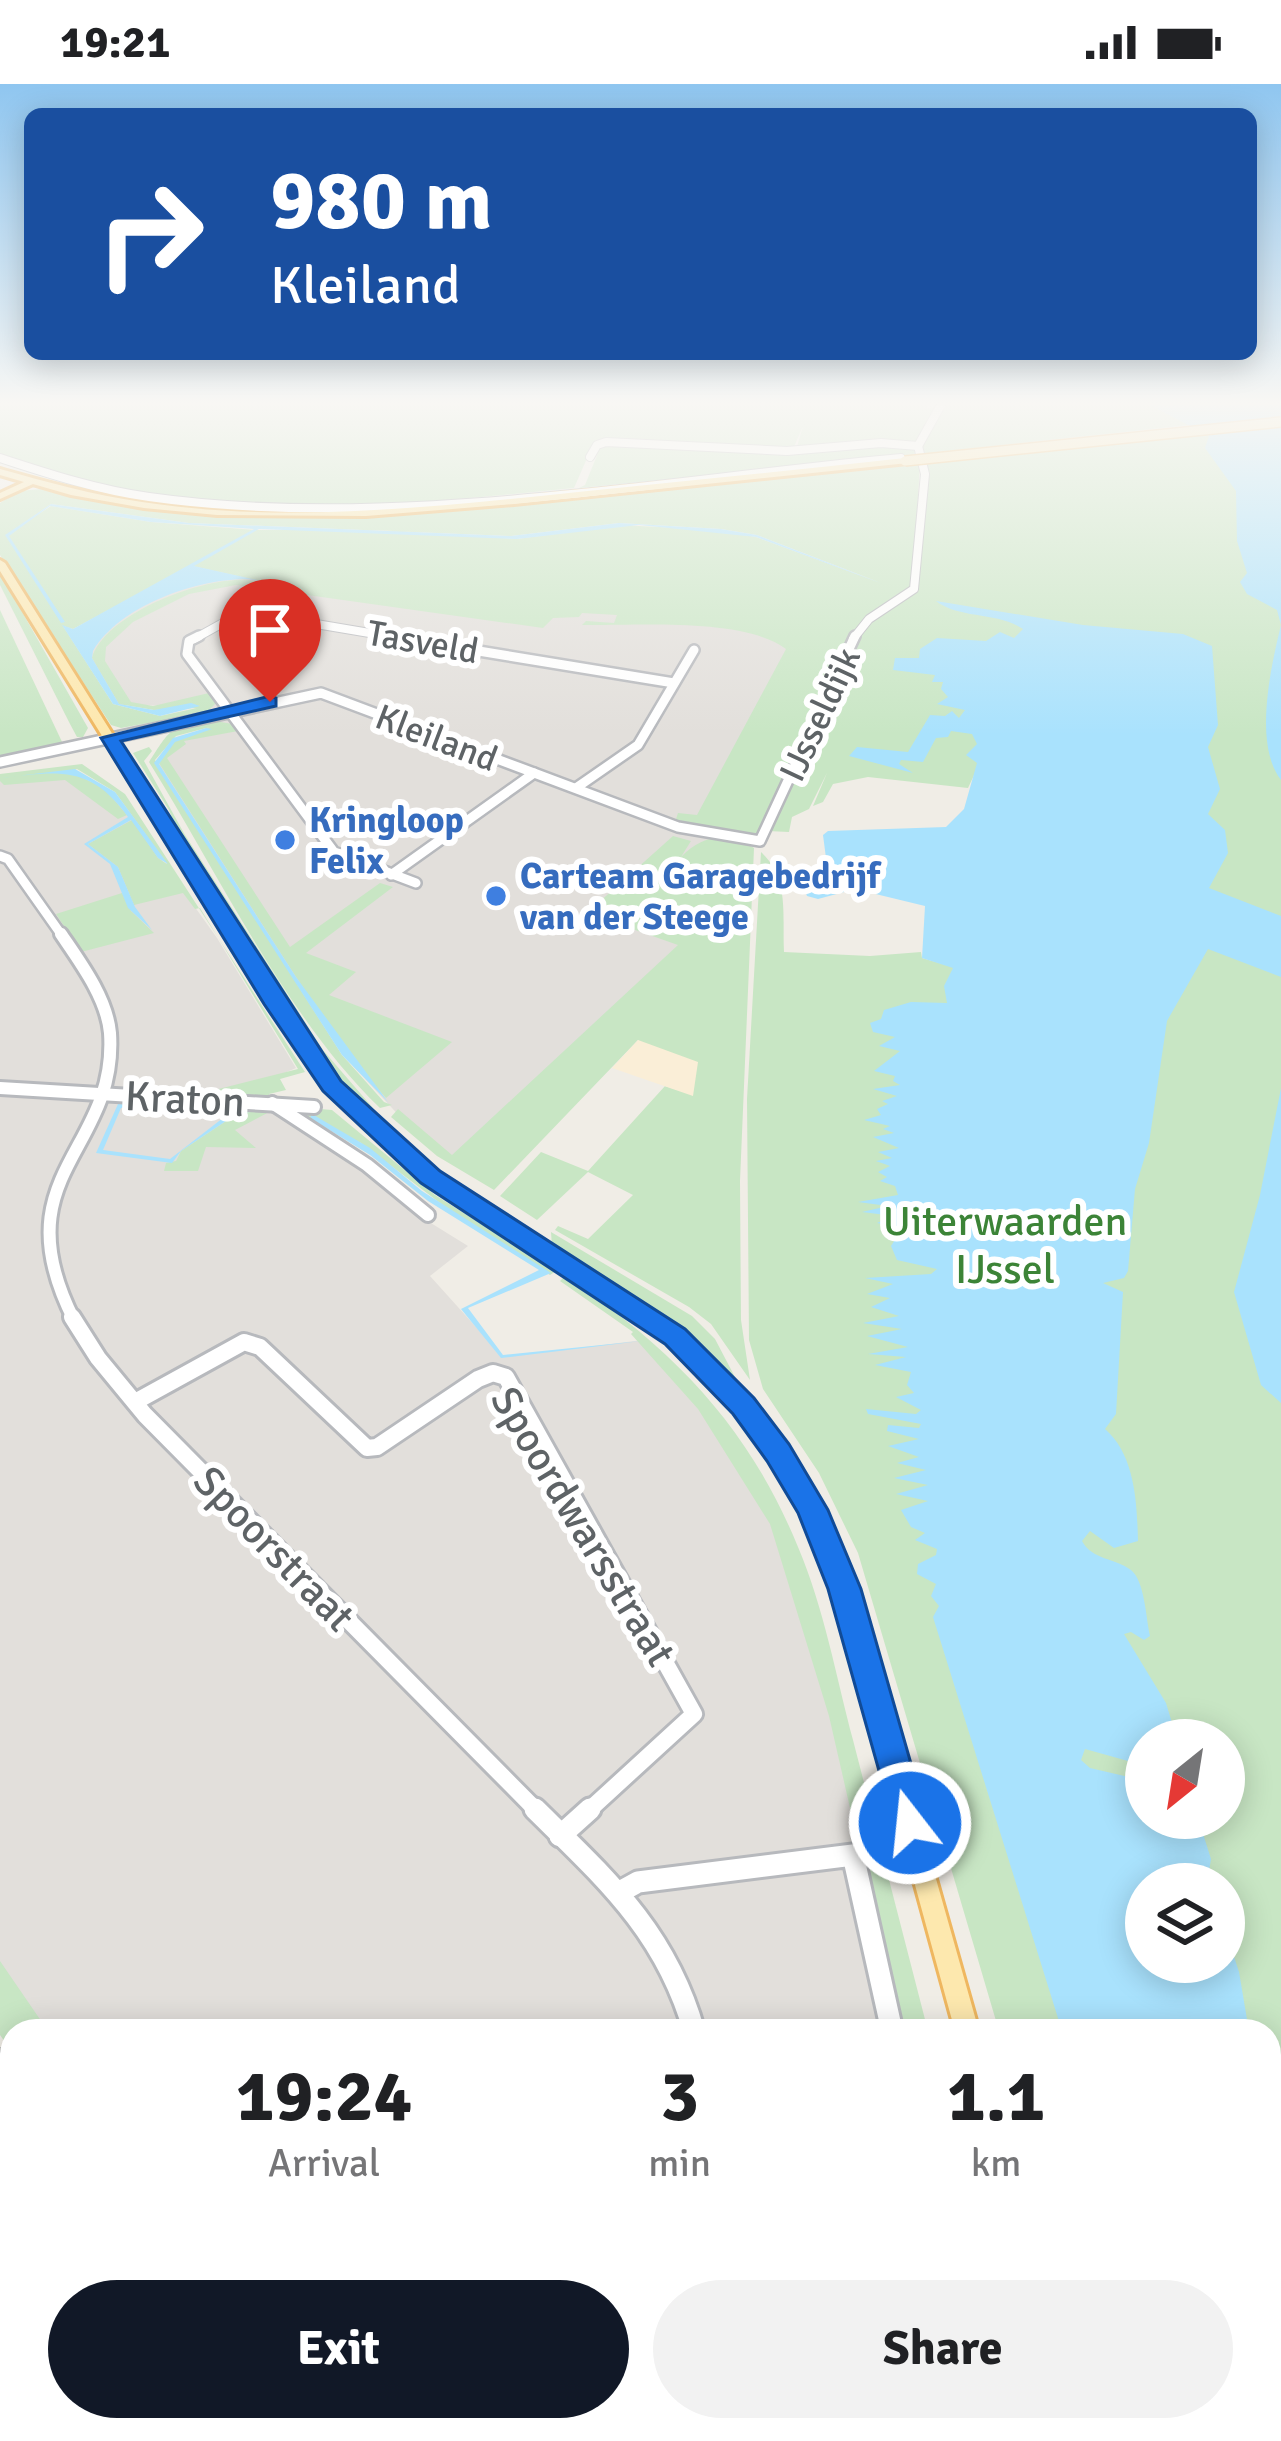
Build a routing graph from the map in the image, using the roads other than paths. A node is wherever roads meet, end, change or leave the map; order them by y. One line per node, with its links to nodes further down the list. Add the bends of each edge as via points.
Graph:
1 (921, 515): 10 (street, IJsseldijk, via 914,589 855,635)
2 (0, 563): 6 (main road)
3 (694, 650): 4 (street)
4 (674, 683): 5 (street, Tasveld, via 248,615 187,645); 9 (street, via 638,745)
5 (230, 710): 6 (street, Kleiland); 8 (street, Kleiland, via 321,693); 12 (street, via 334,852)
6 (110, 738): 7 (street, Kleiland); 24 (main road, via 332,1086 430,1177 675,1336 778,1453 844,1589)
7 (0, 762)
8 (534, 772): 9 (street, Kleiland); 12 (street)
9 (576, 788): 10 (street, Kleiland, via 677,827)
10 (760, 841)
11 (0, 856): 15 (street, Spoorstraat, via 74,956 110,1025)
12 (391, 875): 13 (street)
13 (416, 883)
14 (0, 1088): 15 (street)
15 (99, 1094): 16 (street, Kraton); 19 (street, Spoorstraat, via 45,1224 46,1258 68,1310)
16 (272, 1103): 17 (street, Kraton); 18 (street, Kraton)
17 (314, 1107)
18 (428, 1215)
19 (135, 1402): 20 (street, Spoorstraat); 20 (street, Spoordwarsstraat, via 249,1343 367,1448 478,1379 506,1377 694,1714)
20 (560, 1836): 21 (street, Spoorstraat)
21 (617, 1893): 22 (street, Spoorstraat, via 666,1956); 23 (street, via 638,1882 853,1855)
22 (690, 2019)
23 (889, 2019)
24 (964, 2019)

